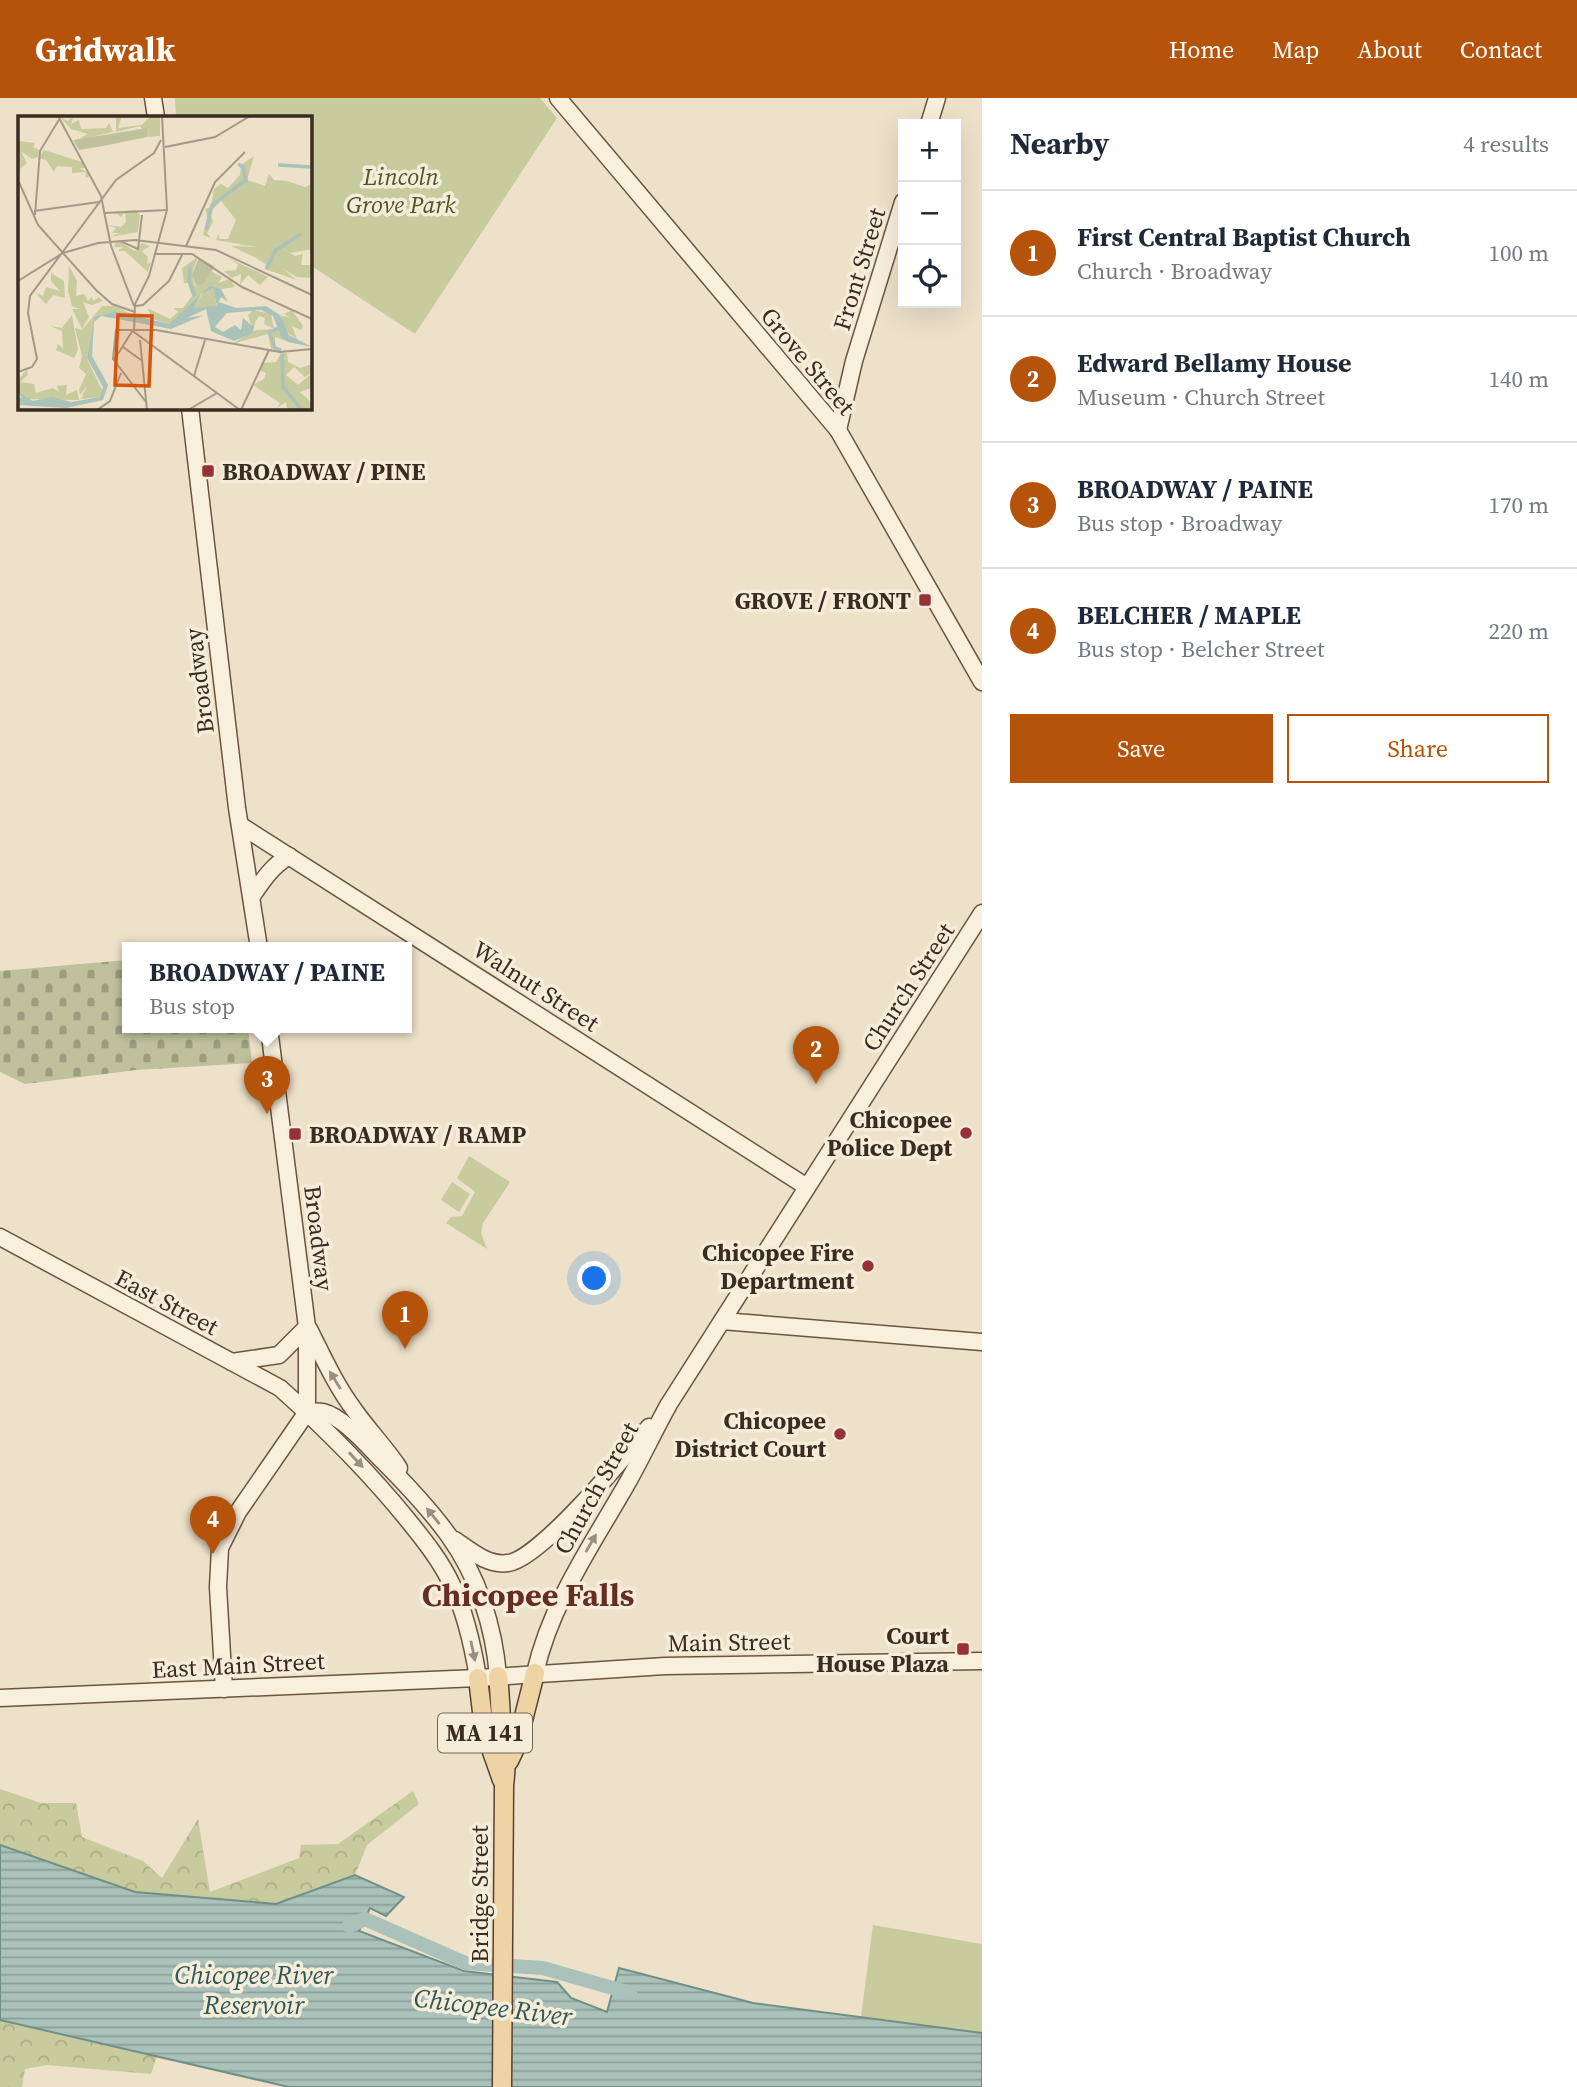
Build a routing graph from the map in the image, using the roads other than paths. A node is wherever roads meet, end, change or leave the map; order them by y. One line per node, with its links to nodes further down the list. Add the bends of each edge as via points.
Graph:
1 (153, 98): 4 (main road)
2 (558, 98): 8 (main road, Grove Street)
3 (937, 98): 5 (main road)
4 (156, 116)
5 (931, 119)
6 (898, 218): 8 (main road, Front Street, via 854,360)
7 (190, 410): 10 (main road, Broadway)
8 (838, 430): 9 (main road, Grove Street)
9 (982, 682)
10 (240, 825): 11 (main road, Walnut Street); 12 (main road, Broadway)
11 (289, 856): 12 (main road, via 277,863); 16 (main road, Walnut Street)
12 (252, 896): 14 (main road, Broadway)
13 (982, 913): 16 (main road, Church Street)
14 (258, 942)
15 (270, 1033): 19 (main road, Broadway)
16 (807, 1187): 18 (main road, Church Street)
17 (0, 1237): 21 (main road, East Street)
18 (722, 1321): 20 (main road); 22 (main road, Church Street)
19 (307, 1327): 21 (main road, via 279,1355); 23 (main road, Broadway); 24 (main road, one-way to 19, via 337,1384)
20 (982, 1342)
21 (232, 1363): 23 (main road, East Street, via 280,1388)
22 (669, 1404): 25 (main road, Church Street, via 610,1474 522,1559 510,1563 488,1560); 27 (main road, Church Street, one-way to 22, via 573,1574)
23 (307, 1412): 24 (main road, via 333,1416); 29 (main road, one-way to 29, via 376,1481 436,1557 461,1606); 30 (main road, via 238,1512 220,1548)
24 (417, 1496): 25 (main road, one-way to 24)
25 (449, 1536): 28 (main road, via 482,1601)
26 (982, 1661): 27 (main road, Main Street, via 665,1665)
27 (535, 1673): 28 (main road, Main Street); 32 (main road)
28 (498, 1676): 29 (main road, Main Street / MA 141); 32 (main road, Bridge Street / MA 141)
29 (478, 1678): 30 (main road, East Main Street / MA 141); 32 (main road, Bridge Street / MA 141, via 484,1729)
30 (224, 1689): 31 (main road, East Main Street / MA 141)
31 (0, 1698)
32 (505, 1776): 33 (main road, Bridge Street / MA 141)
33 (502, 2087)

